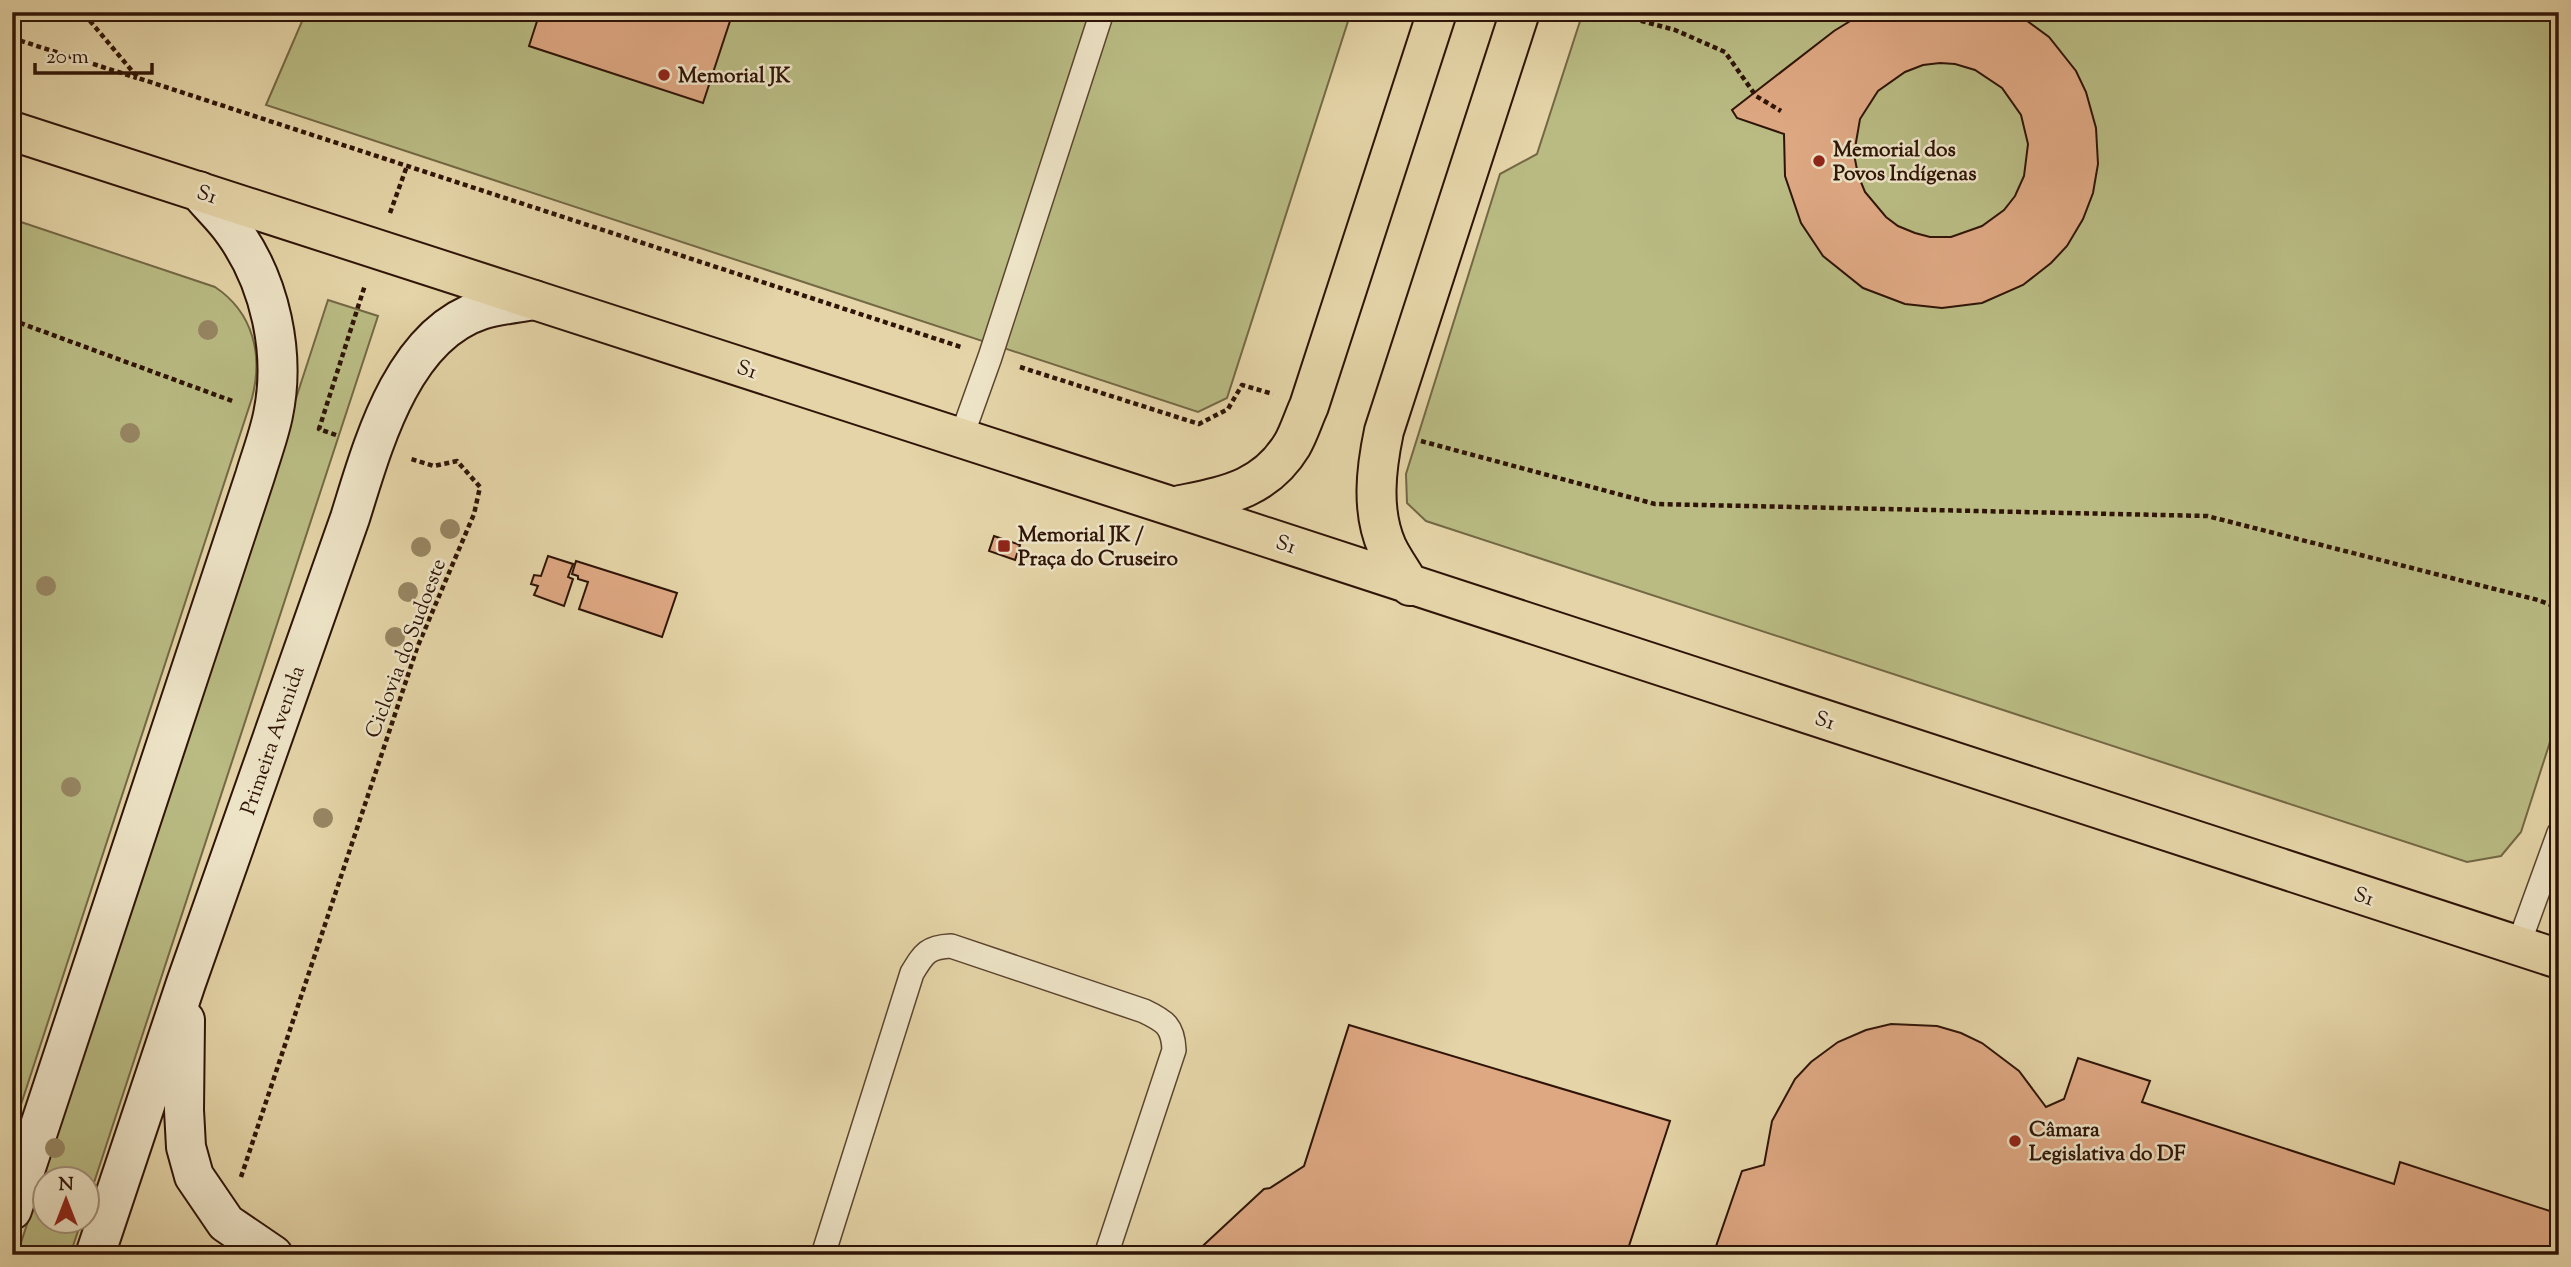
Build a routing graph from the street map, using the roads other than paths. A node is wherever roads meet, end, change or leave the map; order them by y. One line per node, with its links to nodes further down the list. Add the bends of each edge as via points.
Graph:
1 (1437, 12): 8 (highway, via 1309,406 1292,444 1256,483 1225,496)
2 (1520, 12): 9 (highway, via 1377,461 1378,516 1387,547)
3 (1100, 13): 7 (lane)
4 (12, 131): 5 (highway, S1)
5 (199, 191): 6 (highway, S1); 14 (main road, via 234,232 260,277 275,335 278,376 273,414)
6 (534, 300): 7 (highway, S1); 13 (main road, Primeira Avenida, via 479,310 441,332 408,371 387,410)
7 (961, 438): 8 (highway, S1)
8 (1174, 507): 9 (highway, S1)
9 (1410, 586): 11 (highway, S1)
10 (2559, 833): 11 (lane)
11 (2518, 946): 12 (highway, S1)
12 (2559, 959)
13 (186, 983): 15 (main road, Primeira Avenida); 16 (main road, via 184,1111 194,1177 226,1223)
14 (12, 1210)
15 (95, 1255)
16 (273, 1255)
17 (823, 1255): 18 (lane, via 912,973 934,947 951,946 1144,1011 1169,1027 1174,1050)
18 (1106, 1255)

